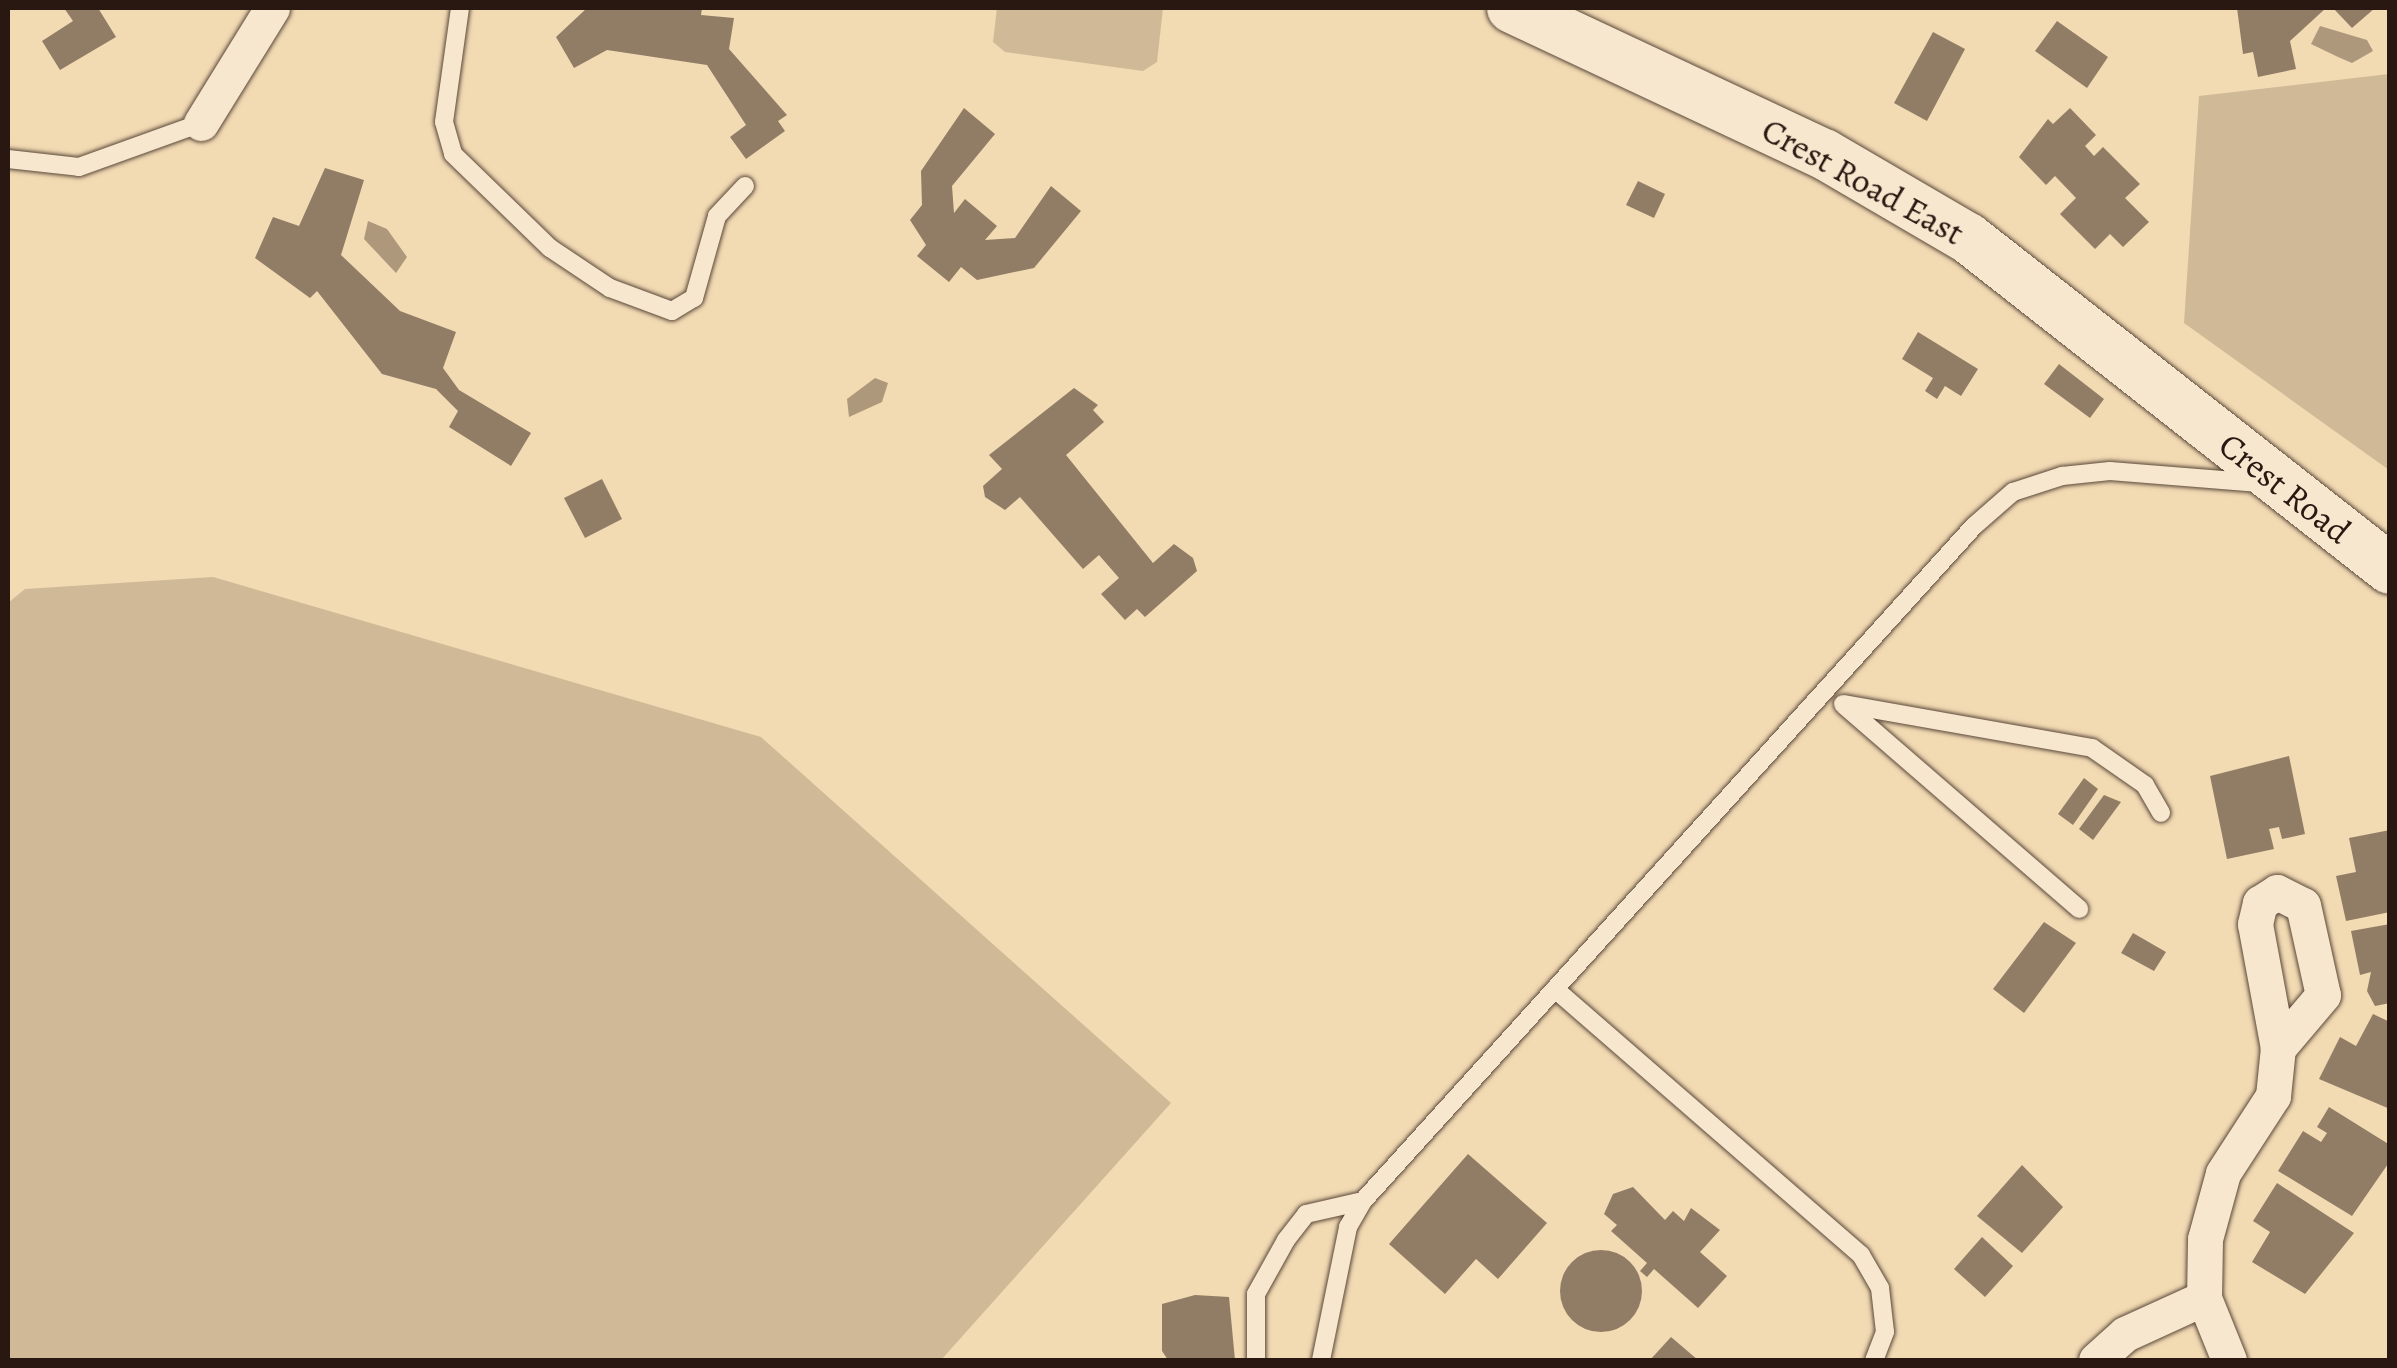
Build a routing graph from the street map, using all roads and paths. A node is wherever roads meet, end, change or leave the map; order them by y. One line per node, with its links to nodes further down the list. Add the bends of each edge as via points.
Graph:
1 (272, 8): 4 (street)
2 (460, 8): 6 (lane, via 444,122 454,154 550,248 610,288 672,311 694,298 718,216)
3 (1512, 8): 7 (street, Crest Road East, via 1824,154 1968,238)
4 (201, 123): 5 (lane, via 79,167)
5 (8, 159)
6 (745, 186)
7 (2181, 406): 8 (street, Crest Road)
8 (2280, 484): 9 (street, Crest Road); 10 (lane, via 2110,471 2014,492)
9 (2390, 569)
10 (1826, 689): 11 (lane); 14 (lane)
11 (1843, 704): 12 (lane, via 2092,748 2145,785); 13 (lane)
12 (2161, 813)
13 (2080, 909)
14 (1554, 989): 16 (lane); 20 (lane, via 1861,1254 1880,1288 1885,1332)
15 (2278, 1048): 17 (street, via 2273,1096 2222,1174 2206,1239)
16 (1362, 1201): 18 (lane, via 1306,1214 1286,1240 1256,1294); 19 (lane, via 1348,1227)
17 (2204, 1298): 21 (street, via 2124,1334); 22 (street)
18 (1256, 1360)
19 (1321, 1360)
20 (1874, 1360)
21 (2096, 1360)
22 (2229, 1360)

